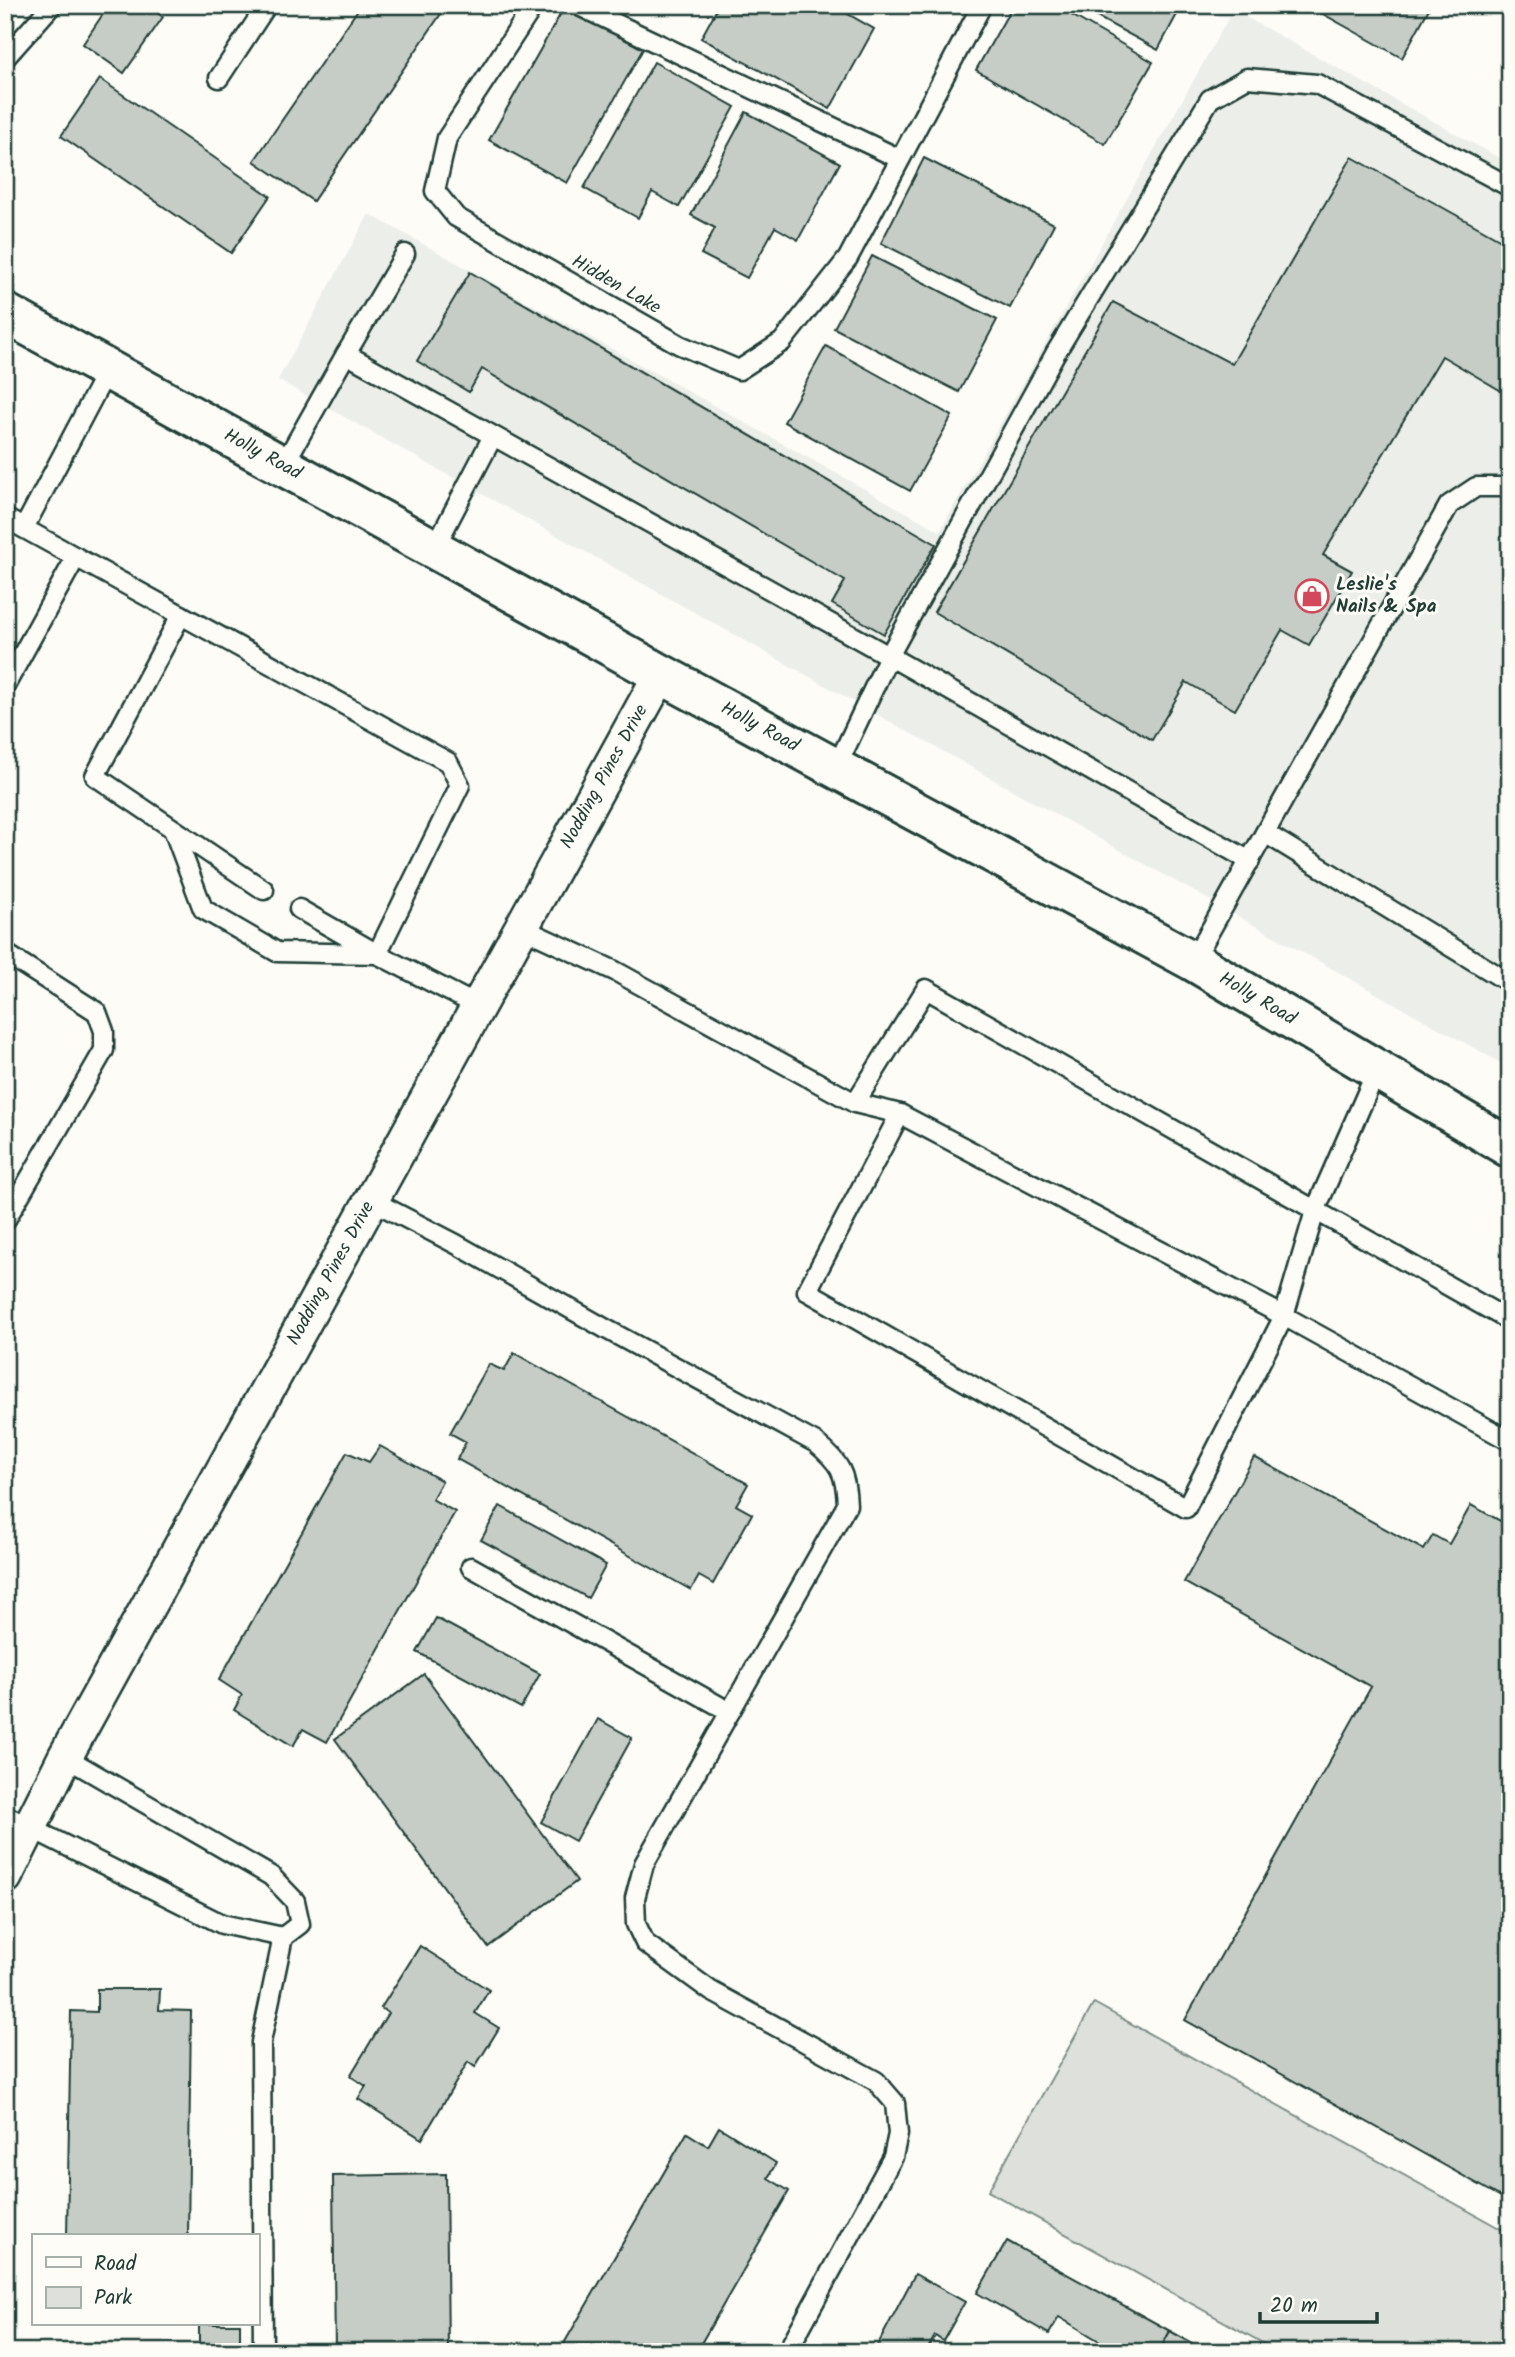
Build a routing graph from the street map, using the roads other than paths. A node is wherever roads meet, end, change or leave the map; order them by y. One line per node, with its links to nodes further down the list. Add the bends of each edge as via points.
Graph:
1 (52, 5): 6 (lane)
2 (534, 5): 8 (lane, Hidden Lake, via 447,138 435,191 456,217 680,345 739,370 782,342 848,258)
3 (577, 5): 8 (lane)
4 (982, 5): 8 (lane, Hidden Lake)
5 (262, 6): 7 (lane)
6 (5, 58)
7 (219, 78)
8 (900, 159)
9 (1510, 187): 22 (lane, via 1317,85 1247,78 1210,99 1055,354)
10 (405, 254): 12 (lane)
11 (5, 313): 13 (main road, Holly Road)
12 (346, 354): 14 (lane); 15 (lane)
13 (108, 369): 15 (main road, Holly Road); 18 (lane)
14 (493, 436): 19 (lane); 22 (lane)
15 (283, 466): 19 (main road, Holly Road)
16 (1510, 487): 27 (lane, via 1476,487 1449,505)
17 (5, 518): 18 (lane)
18 (24, 528): 20 (lane)
19 (434, 549): 23 (main road, Holly Road)
20 (76, 557): 21 (lane); 24 (lane)
21 (181, 615): 26 (lane, via 95,776); 33 (lane, via 447,762 460,785)
22 (889, 656): 25 (lane); 28 (lane)
23 (661, 674): 25 (main road, Holly Road); 31 (street, Nodding Pines Drive)
24 (5, 686)
25 (836, 768): 34 (main road, Holly Road)
26 (173, 829): 29 (lane); 33 (lane, via 203,909 277,952)
27 (1265, 833): 28 (lane); 35 (lane)
28 (1250, 861): 34 (lane)
29 (264, 890)
30 (299, 909): 33 (lane)
31 (522, 928): 36 (street, Nodding Pines Drive); 38 (lane, via 615,971)
32 (5, 953): 43 (lane, via 97,1012 104,1031 104,1050)
33 (377, 954): 36 (lane)
34 (1194, 961): 37 (main road, Holly Road)
35 (1510, 984)
36 (478, 1006): 41 (street, Nodding Pines Drive)
37 (1377, 1070): 40 (main road, Holly Road); 42 (lane)
38 (855, 1103): 39 (lane); 42 (lane, via 926,989)
39 (900, 1114): 44 (lane); 44 (lane, via 807,1291 1186,1508)
40 (1510, 1148)
41 (371, 1200): 48 (lane, via 816,1443 834,1458 846,1480 846,1505); 49 (street, Nodding Pines Drive)
42 (1315, 1211): 44 (lane); 45 (lane)
43 (5, 1221)
44 (1284, 1316): 46 (lane)
45 (1510, 1321)
46 (1510, 1441)
47 (471, 1567): 48 (lane)
48 (730, 1712): 54 (lane, via 644,1864 635,1898 636,1924 645,1943 711,1992 876,2081 895,2103 898,2134 893,2157)
49 (65, 1757): 50 (street, Nodding Pines Drive); 52 (lane, via 271,1876 295,1901 300,1924)
50 (18, 1821): 51 (street, Nodding Pines Drive); 52 (lane, via 222,1924)
51 (5, 1877)
52 (283, 1937): 53 (lane, via 261,2042)
53 (263, 2352)
54 (787, 2352)

